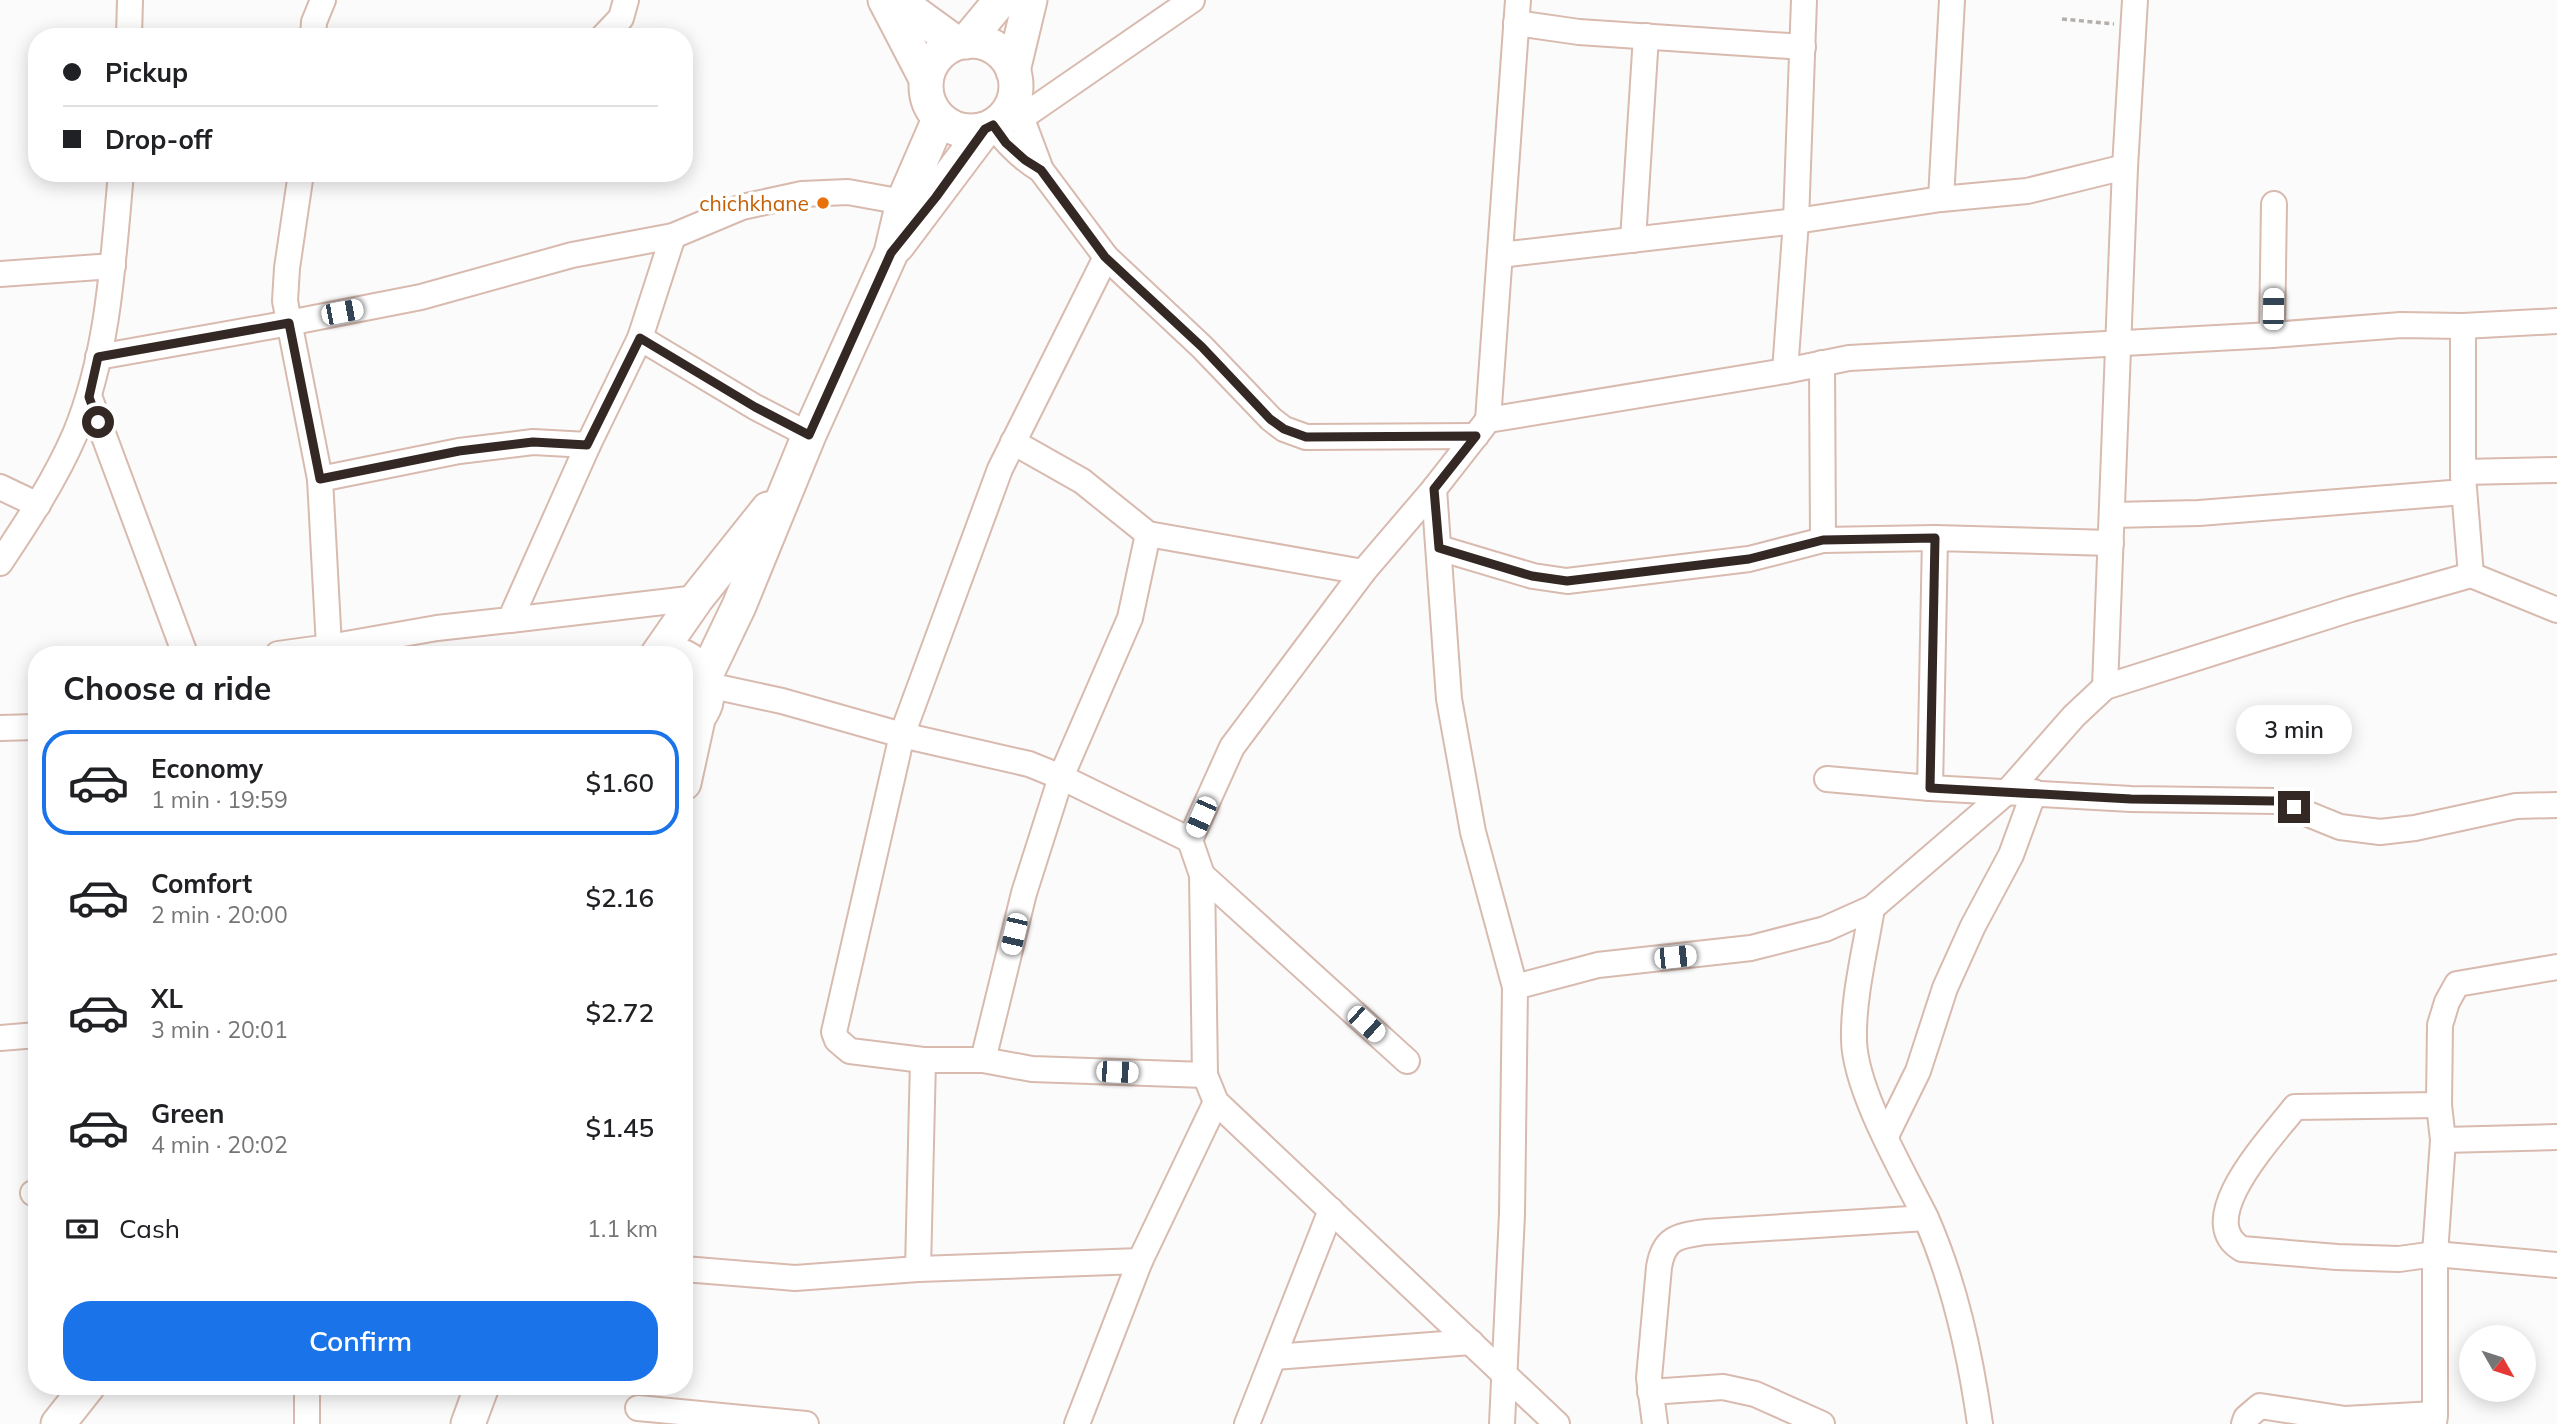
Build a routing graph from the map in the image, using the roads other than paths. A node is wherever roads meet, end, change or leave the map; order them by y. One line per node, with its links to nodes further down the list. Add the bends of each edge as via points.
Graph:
1 (130, 0): 13 (street)
2 (323, 0): 14 (street)
3 (626, 0): 15 (street, via 621,18)
4 (885, 0): 19 (main road)
5 (897, 0): 17 (main road)
6 (1000, 0): 17 (main road)
7 (1030, 0): 20 (main road)
8 (1192, 0): 20 (street)
9 (1804, 0): 18 (street)
10 (1952, 0): 25 (street)
11 (2135, 0): 22 (street)
12 (1517, 12): 16 (street, via 1579,32); 32 (street)
13 (129, 28)
14 (314, 28)
15 (612, 28)
16 (1646, 36): 18 (street); 30 (street)
17 (961, 42): 19 (main road, via 937,57); 20 (main road, via 989,45 1007,60)
18 (1803, 47): 28 (street)
19 (926, 79): 21 (main road, via 929,103)
20 (1005, 108): 21 (main road, via 962,130); 31 (main road); 33 (street, via 1006,143 1041,170)
21 (939, 119): 26 (main road)
22 (2125, 167): 25 (street, via 2027,191); 41 (street)
23 (120, 182): 34 (street)
24 (300, 182): 37 (street, via 287,268)
25 (1941, 199): 28 (street)
26 (903, 202): 29 (street, via 848,192 802,194 742,207); 31 (main road)
27 (2274, 204): 39 (street)
28 (1796, 221): 30 (street); 44 (street)
29 (673, 236): 37 (street, via 572,255 421,297); 40 (street)
30 (1633, 240): 32 (street)
31 (891, 253): 47 (main road)
32 (1500, 255): 46 (street)
33 (1105, 257): 46 (street, via 1284,429 1306,437); 48 (street)
34 (113, 266): 35 (street); 42 (street)
35 (0, 274)
36 (2557, 321): 38 (street)
37 (289, 323): 42 (street); 52 (street)
38 (2463, 326): 39 (street, via 2401,325); 53 (street)
39 (2272, 335): 41 (street)
40 (640, 338): 47 (street); 49 (street)
41 (2118, 342): 43 (street); 57 (street)
42 (98, 357): 45 (street)
43 (1822, 363): 44 (street); 60 (street)
44 (1785, 371): 46 (street)
45 (89, 397): 56 (street, via 75,435); 69 (street)
46 (1482, 428): 55 (street)
47 (809, 435): 51 (main road)
48 (1013, 442): 58 (street, via 1082,481); 78 (street)
49 (587, 445): 52 (street, via 533,442 459,451); 68 (street)
50 (2557, 470): 53 (street)
51 (794, 477): 66 (main road); 73 (main road, via 739,606)
52 (320, 479): 70 (street)
53 (2463, 482): 57 (street, via 2199,513); 65 (street)
54 (0, 488): 56 (street)
55 (1434, 489): 62 (street); 64 (street)
56 (38, 505): 63 (street)
57 (2112, 515): 61 (street)
58 (1148, 534): 64 (street); 79 (street, via 1130,618)
59 (1935, 538): 60 (street); 61 (street); 81 (street)
60 (1823, 540): 62 (street, via 1749,559 1567,581 1532,576)
61 (2111, 543): 74 (street)
62 (1439, 548): 89 (street, via 1449,699 1473,832)
63 (0, 563)
64 (1363, 572): 85 (street, via 1232,747)
65 (2471, 575): 67 (street); 74 (street)
66 (697, 598): 68 (street); 72 (main road)
67 (2557, 610)
68 (510, 620): 71 (street, via 436,628)
69 (182, 646)
70 (330, 646)
71 (353, 646)
72 (664, 646)
73 (699, 673): 75 (main road, via 707,701); 78 (street)
74 (2105, 687): 82 (street)
75 (693, 721)
76 (28, 727): 77 (street)
77 (0, 728)
78 (902, 735): 79 (street, via 1029,764); 92 (street, via 834,1032 850,1051)
79 (1061, 777): 85 (street); 93 (street, via 1024,893)
80 (1826, 779): 81 (street)
81 (1930, 788): 82 (street)
82 (2008, 791): 83 (street); 87 (street)
83 (2034, 792): 84 (street, via 2276,801 2330,824 2380,832 2516,806); 98 (street, via 2011,855 1945,988 1918,1071)
84 (2557, 805)
85 (1190, 840): 86 (street)
86 (1202, 875): 94 (street); 95 (street)
87 (1871, 908): 89 (street, via 1825,929 1751,948 1598,965); 98 (street, via 1854,1042 1862,1084)
88 (2557, 967): 97 (street, via 2457,984 2440,1025)
89 (1515, 987): 110 (street)
90 (28, 1036): 91 (street)
91 (0, 1038)
92 (923, 1060): 93 (street); 106 (street)
93 (983, 1060): 95 (street, via 1032,1069)
94 (1406, 1062)
95 (1205, 1075): 96 (street)
96 (1216, 1102): 101 (street); 104 (street)
97 (2438, 1104): 100 (street); 103 (street, via 2295,1107 2255,1156 2227,1203 2225,1231 2230,1243 2242,1249 2399,1259)
98 (1886, 1136): 102 (street)
99 (2557, 1137): 100 (street)
100 (2444, 1140): 103 (street)
101 (1331, 1210): 108 (street); 109 (street)
102 (1926, 1218): 111 (street, via 1679,1236 1661,1252); 127 (street, via 1961,1318)
103 (2435, 1254): 105 (street); 116 (street)
104 (1140, 1261): 106 (street); 121 (street)
105 (2557, 1265)
106 (918, 1269): 107 (street, via 795,1278)
107 (693, 1270)
108 (1471, 1342): 109 (street); 110 (street)
109 (1274, 1357): 122 (street)
110 (1505, 1373): 123 (street); 124 (street)
111 (1650, 1392): 125 (street); 126 (street, via 1723,1387 1755,1394)
112 (81, 1395): 117 (main road)
113 (307, 1395): 118 (street)
114 (479, 1395): 119 (main road)
115 (638, 1406): 120 (street)
116 (2434, 1419): 128 (street, via 2345,1419 2260,1406)
117 (58, 1424)
118 (307, 1424)
119 (468, 1424)
120 (806, 1424)
121 (1077, 1424)
122 (1247, 1424)
123 (1502, 1424)
124 (1557, 1424)
125 (1655, 1424)
126 (1822, 1424)
127 (1980, 1424)
128 (2244, 1424)

